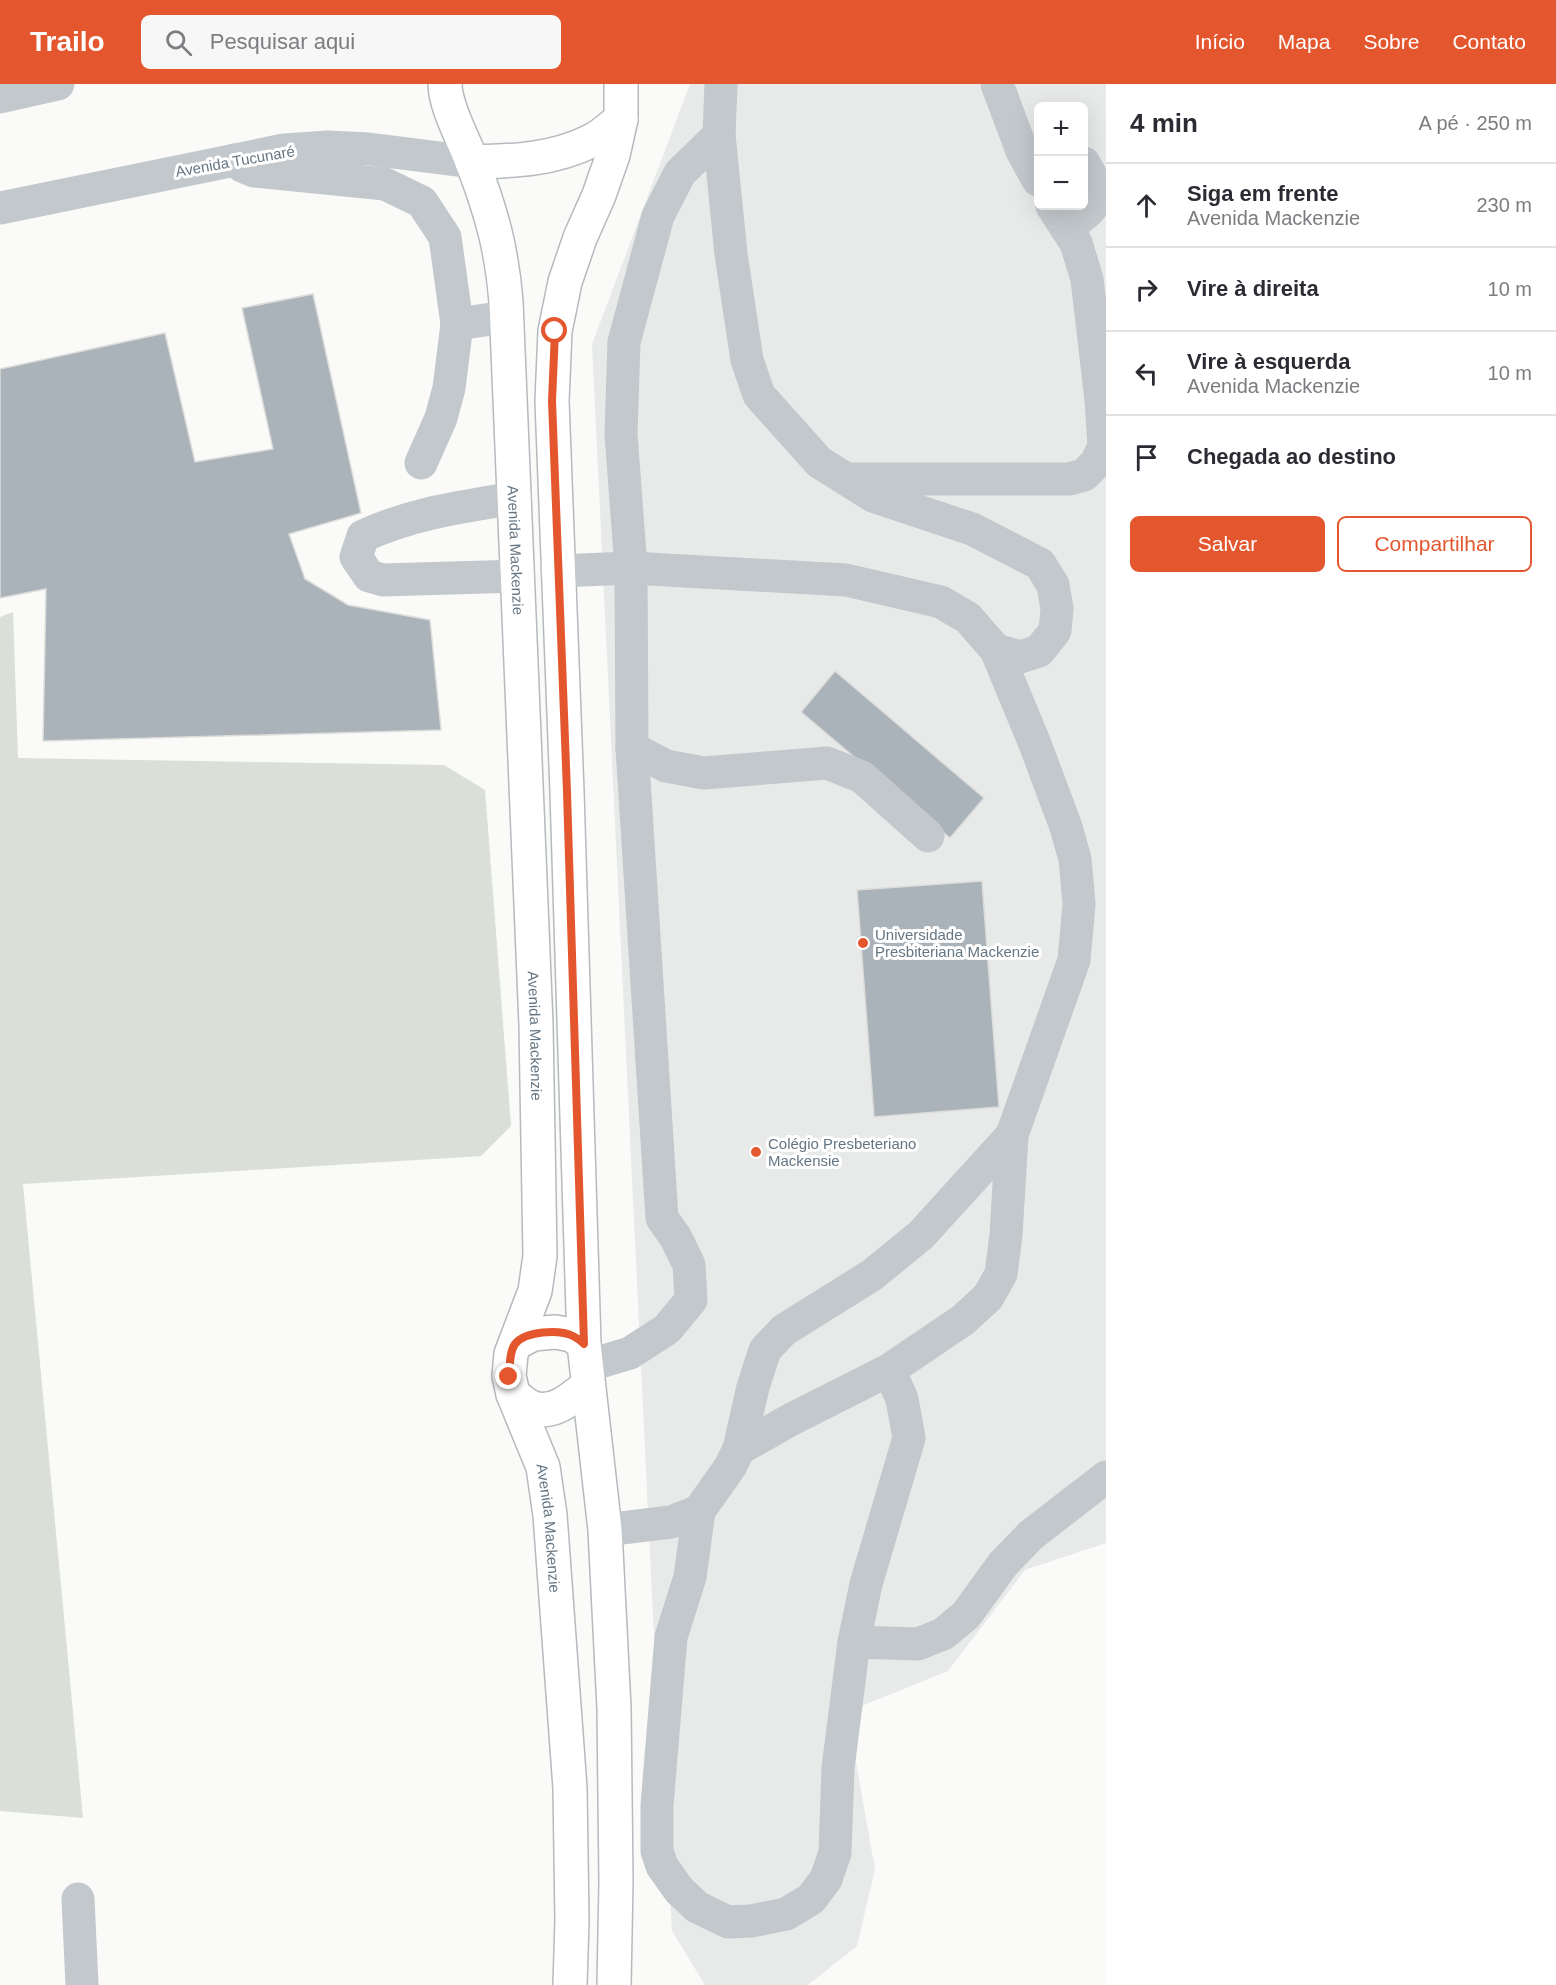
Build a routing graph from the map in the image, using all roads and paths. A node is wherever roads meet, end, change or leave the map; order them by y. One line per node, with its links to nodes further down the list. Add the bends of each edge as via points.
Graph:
1 (58, 84): 6 (street)
2 (445, 84): 11 (main road, Avenida Mackenzie)
3 (621, 84): 7 (main road)
4 (721, 84): 9 (street)
5 (1002, 96): 8 (street); 13 (street)
6 (0, 97)
7 (621, 119): 11 (main road, via 593,140 552,156); 22 (main road, via 603,185 566,277 555,331 552,401)
8 (1034, 126)
9 (719, 135): 19 (street, via 747,360 759,395 819,462); 21 (street, via 680,173 658,216 624,342 621,434)
10 (234, 159): 11 (street, Avenida Tucunaré, via 327,147); 14 (street, Avenida Tucunaré); 17 (street, via 254,171 385,184 422,202 445,237)
11 (472, 162): 16 (main road, Avenida Mackenzie, via 490,208 503,263)
12 (1088, 169): 15 (street, via 1099,193 1094,209)
13 (1034, 173)
14 (0, 208)
15 (1059, 217): 19 (street, via 1076,243 1088,279 1104,446 1096,463 1084,475 1069,479)
16 (507, 317): 17 (street); 20 (main road, Avenida Mackenzie)
17 (457, 324): 18 (street, via 449,388)
18 (421, 463)
19 (846, 479): 24 (street, via 873,496 972,530 1040,564 1053,585 1055,631 1039,651 1020,657)
20 (514, 498): 23 (main road, Avenida Mackenzie); 23 (street, via 390,523 363,536 357,557 369,576 383,580)
21 (631, 568): 22 (street); 24 (street, via 846,580 941,602 968,618); 25 (street)
22 (557, 571): 29 (main road)
23 (518, 576): 28 (main road, Avenida Mackenzie, via 536,1025 540,1256 535,1291)
24 (996, 650): 27 (street, via 1066,827 1076,859 1079,904 1074,960)
25 (632, 748): 26 (street, via 666,766 704,773 827,763 862,777); 29 (street, via 662,1218 689,1265 691,1300 667,1329 630,1353)
26 (928, 836)
27 (1012, 1135): 30 (street, via 1001,1274 988,1297 963,1320); 32 (street, via 921,1235 872,1275 784,1330 765,1350)
28 (516, 1344): 29 (main road, via 533,1334 572,1335); 31 (main road, Avenida Mackenzie, via 509,1377)
29 (586, 1365): 31 (main road, via 568,1402 550,1409 531,1408); 35 (main road)
30 (889, 1371): 32 (street); 36 (street, via 902,1399 909,1438 866,1584)
31 (513, 1394): 39 (main road, Avenida Mackenzie, via 543,1467 550,1515 570,1788)
32 (740, 1449): 34 (street)
33 (1106, 1477): 36 (street, via 1031,1535 1003,1564 966,1615 943,1634 918,1644)
34 (699, 1511): 35 (street, via 671,1522); 36 (street, via 690,1577 671,1637 657,1805 657,1851 662,1866 679,1890 697,1906 728,1922 786,1914 812,1899 826,1879 836,1853 837,1768)
35 (605, 1530): 40 (main road, via 614,1708)
36 (854, 1642)
37 (78, 1899): 38 (street)
38 (82, 1985)
39 (570, 1985)
40 (614, 1985)

